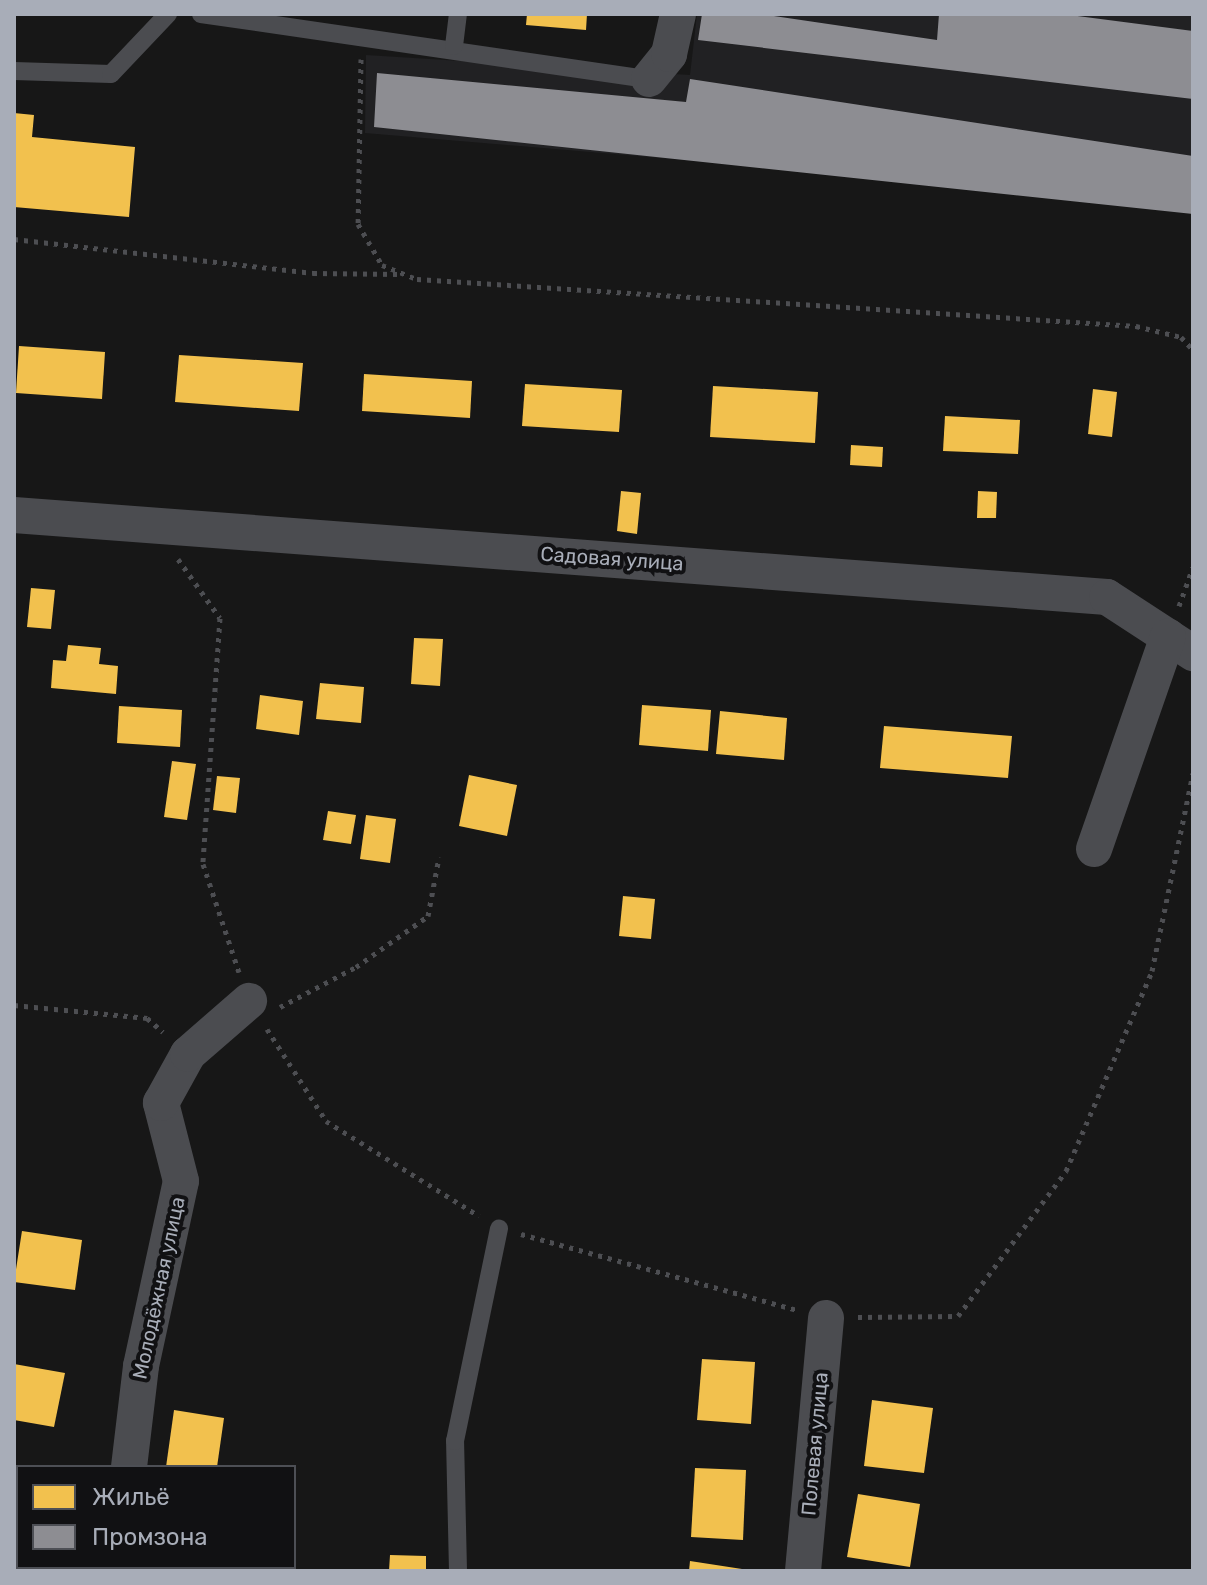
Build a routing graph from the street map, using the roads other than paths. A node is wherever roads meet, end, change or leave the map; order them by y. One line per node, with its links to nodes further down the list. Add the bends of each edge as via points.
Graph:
1 (168, 14): 6 (lane, via 111,74)
2 (201, 14): 5 (lane)
3 (458, 14): 5 (lane)
4 (678, 14): 7 (street, via 669,54)
5 (454, 46): 7 (lane)
6 (14, 71)
7 (649, 79)
8 (14, 515): 9 (street, Садовая улица, via 1107,597)
9 (1180, 645): 10 (street)
10 (1094, 849)
11 (249, 1001): 14 (street, Молодёжная улица, via 188,1054 161,1103 181,1181 141,1366)
12 (499, 1228): 15 (lane, via 455,1441)
13 (826, 1318): 16 (street, Полевая улица)
14 (129, 1465)
15 (458, 1571)
16 (803, 1571)

